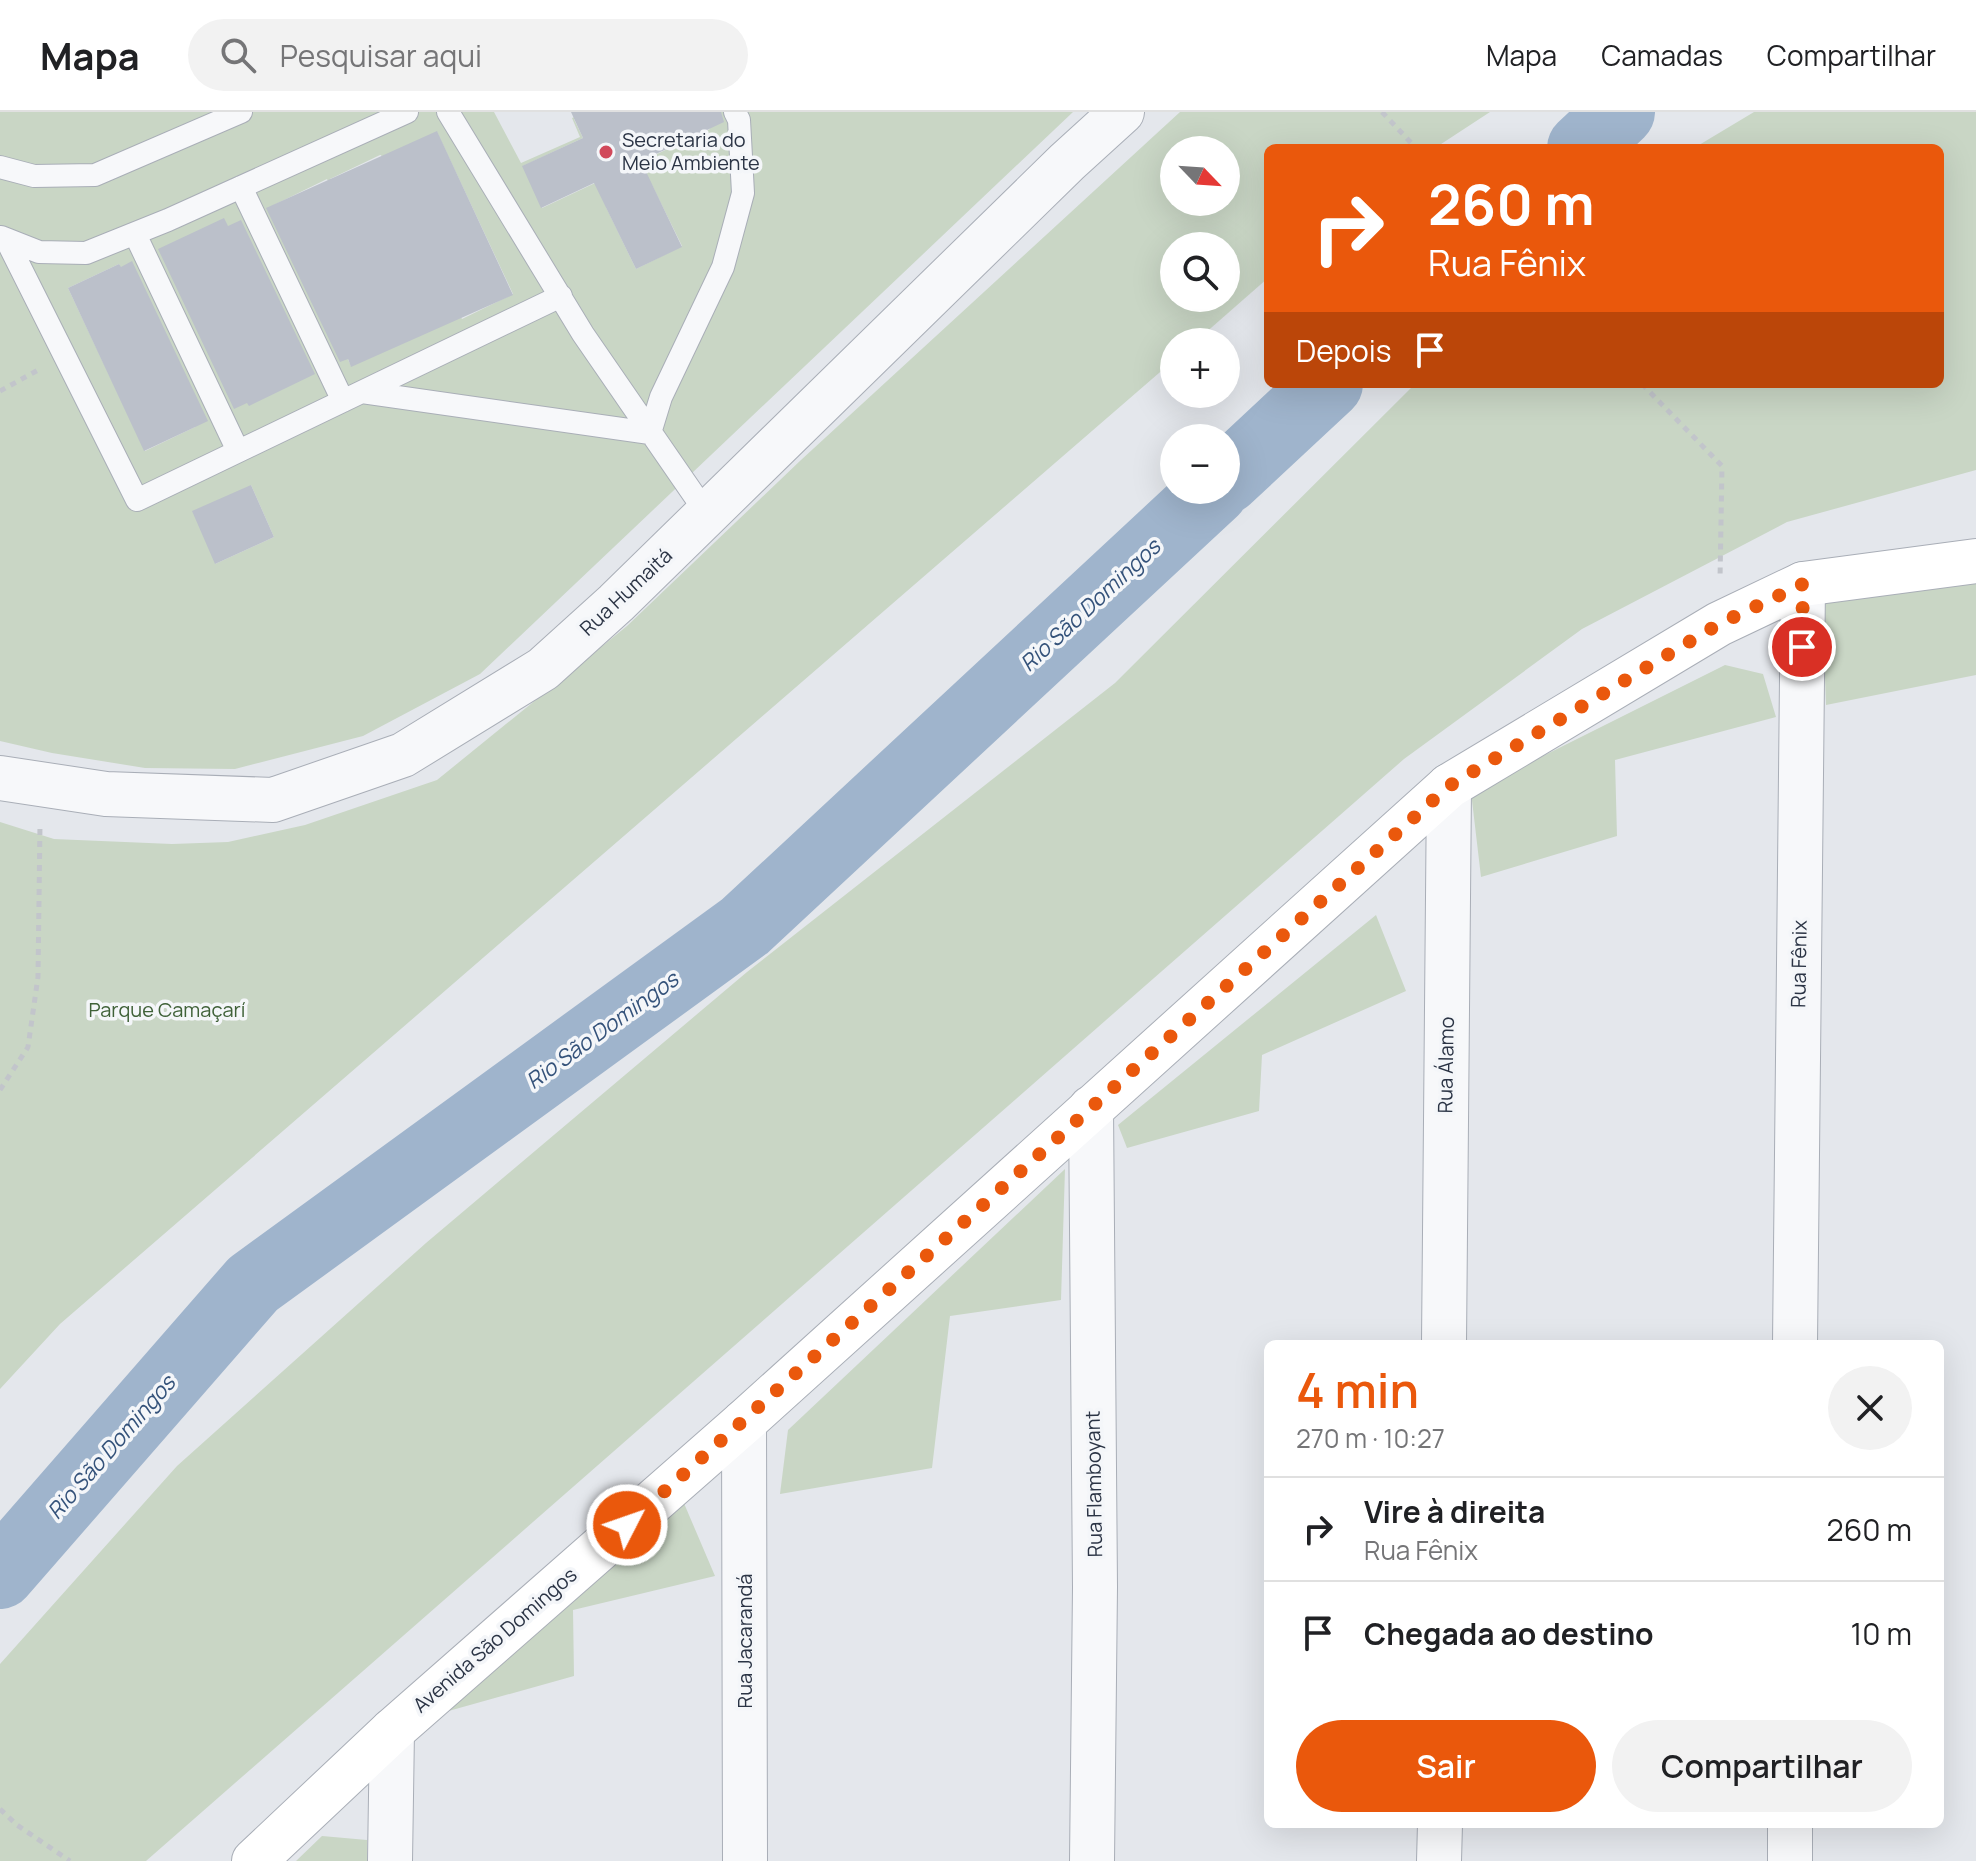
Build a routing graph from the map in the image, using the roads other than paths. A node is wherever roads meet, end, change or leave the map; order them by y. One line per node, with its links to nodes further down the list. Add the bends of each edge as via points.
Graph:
1 (241, 112): 6 (lane, via 95,175 34,176)
2 (407, 112): 7 (lane)
3 (448, 112): 10 (lane)
4 (735, 112): 12 (lane, via 743,193 723,267 661,397)
5 (1122, 112): 14 (street, Rua Humaitá)
6 (0, 167)
7 (241, 187): 8 (lane); 11 (lane)
8 (135, 234): 9 (lane, via 86,253 39,252); 13 (lane)
9 (3, 238): 13 (lane, via 137,500)
10 (561, 296): 11 (lane); 12 (lane)
11 (352, 396): 12 (lane); 13 (lane)
12 (650, 433): 14 (lane)
13 (238, 451)
14 (707, 514): 17 (street, Rua Humaitá, via 543,669 403,755 273,800 106,794)
15 (1976, 561): 16 (street, Avenida São Domingos)
16 (1803, 584): 18 (street, Avenida São Domingos, via 1719,624); 21 (street, Rua Fênix)
17 (20, 781)
18 (1449, 786): 19 (street, Avenida São Domingos); 20 (street, Rua Álamo)
19 (1091, 1108): 22 (street, Avenida São Domingos); 29 (street, Rua Flamboyant)
20 (1444, 1340)
21 (1795, 1340)
22 (744, 1422): 23 (street, Avenida São Domingos); 28 (street, Rua Jacarandá)
23 (392, 1731): 26 (street, Avenida São Domingos); 27 (street)
24 (1440, 1828): 30 (street)
25 (1790, 1828): 31 (street)
26 (254, 1861)
27 (390, 1861)
28 (745, 1861)
29 (1092, 1861)
30 (1439, 1861)
31 (1790, 1861)

